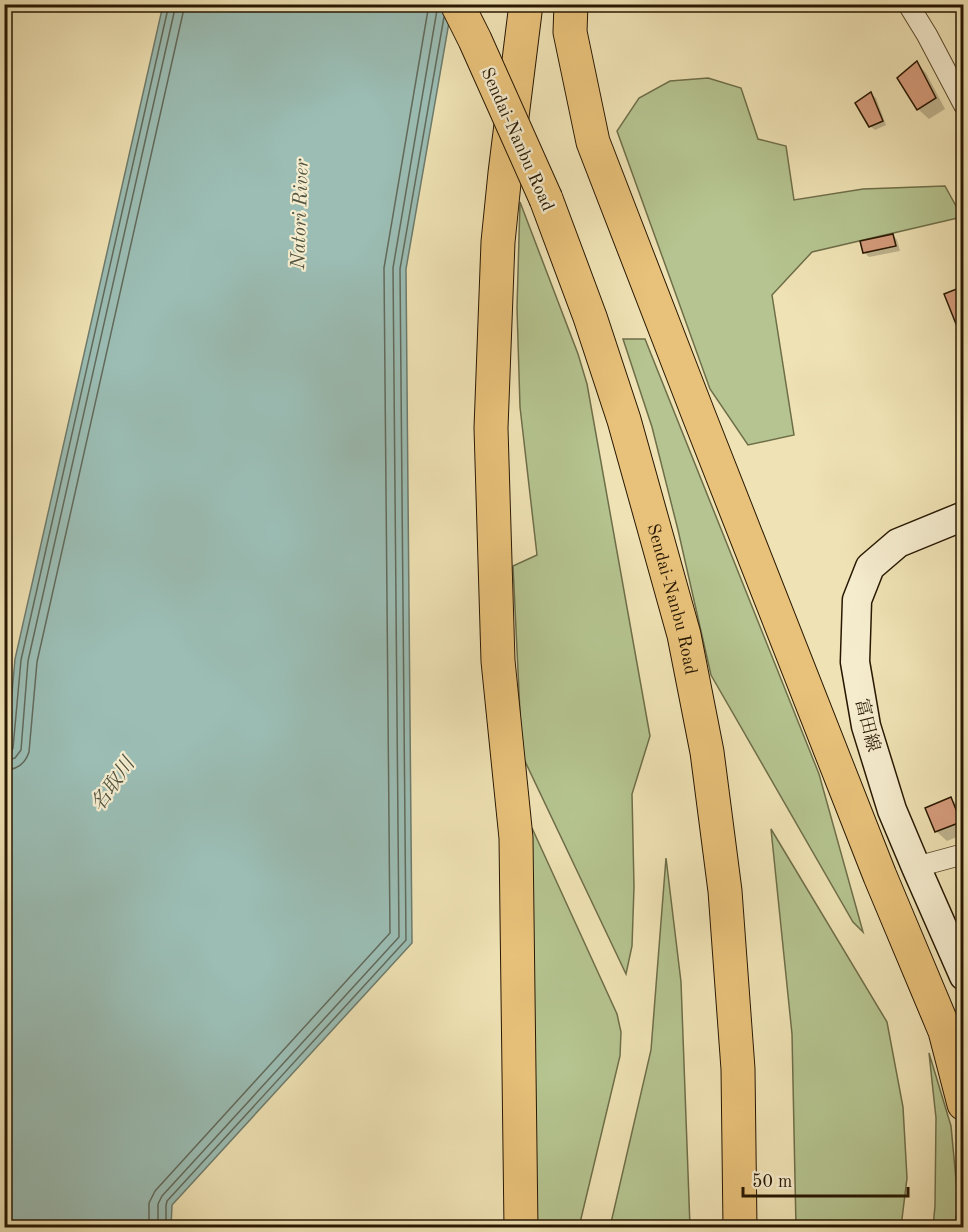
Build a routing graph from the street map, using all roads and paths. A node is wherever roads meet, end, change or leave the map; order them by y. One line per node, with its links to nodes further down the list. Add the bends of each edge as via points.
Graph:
1 (457, 4): 12 (highway, Sendai-Nanbu Road, bridge, via 546,199 590,317 624,420 684,635 707,752 725,891 738,1069)
2 (526, 4): 11 (highway, via 498,242 490,429 498,661 516,838)
3 (571, 4): 10 (highway, via 570,32 593,141 880,876 945,1031)
4 (908, 4): 5 (street)
5 (963, 105)
6 (963, 516): 8 (street, 富田線, via 898,543 870,567 856,600 855,662 866,726 892,810)
7 (963, 854): 8 (street)
8 (915, 867): 9 (street, 富田線)
9 (963, 976)
10 (963, 1104)
11 (521, 1227)
12 (740, 1227)

